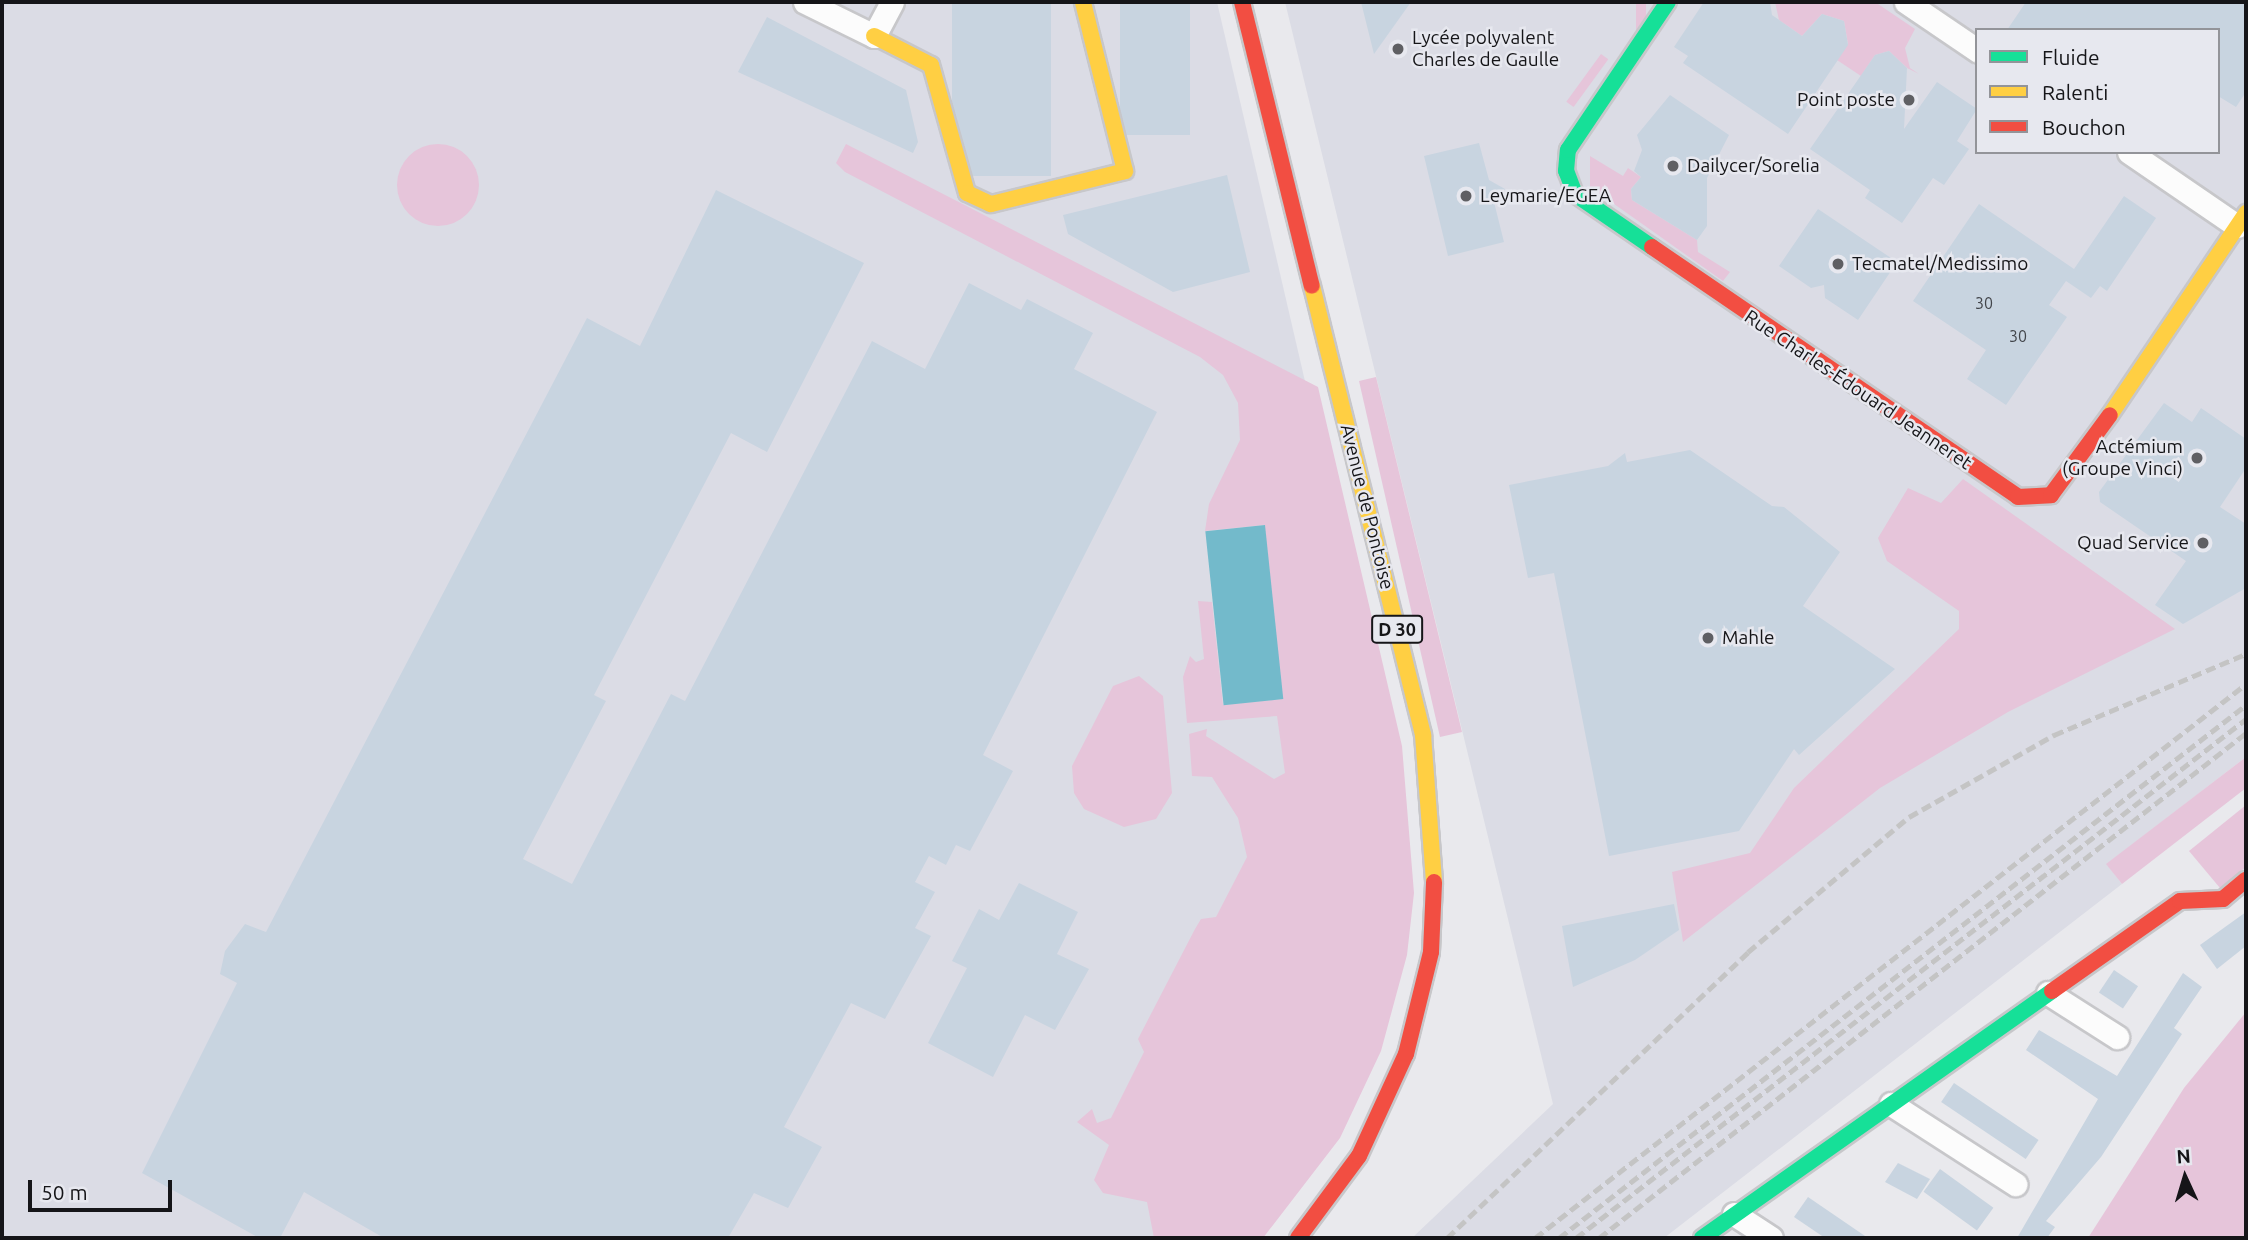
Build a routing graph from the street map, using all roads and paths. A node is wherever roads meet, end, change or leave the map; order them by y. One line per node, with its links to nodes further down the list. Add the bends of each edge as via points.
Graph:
1 (805, 2): 7 (street)
2 (892, 2): 7 (street)
3 (1083, 2): 7 (street, via 1125,171 991,204 967,193 931,65)
4 (1242, 2): 17 (street, Avenue de Pontoise / D 30, via 1423,735 1436,845 1431,952 1406,1054 1359,1156)
5 (1668, 2): 10 (street, Rue Charles-Édouard Jeanneret, via 1568,150 1566,171 1575,194 2018,497 2043,497 2065,482)
6 (1906, 2): 8 (street)
7 (874, 36)
8 (1975, 49)
9 (2132, 154): 10 (street)
10 (2242, 219)
11 (2246, 880): 12 (street, via 2223,899 2180,901)
12 (2048, 993): 13 (street); 14 (street)
13 (2117, 1037)
14 (1891, 1104): 15 (street); 16 (street)
15 (2015, 1185)
16 (1734, 1214): 18 (street); 19 (street)
17 (1298, 1238)
18 (1702, 1238)
19 (1771, 1238)

